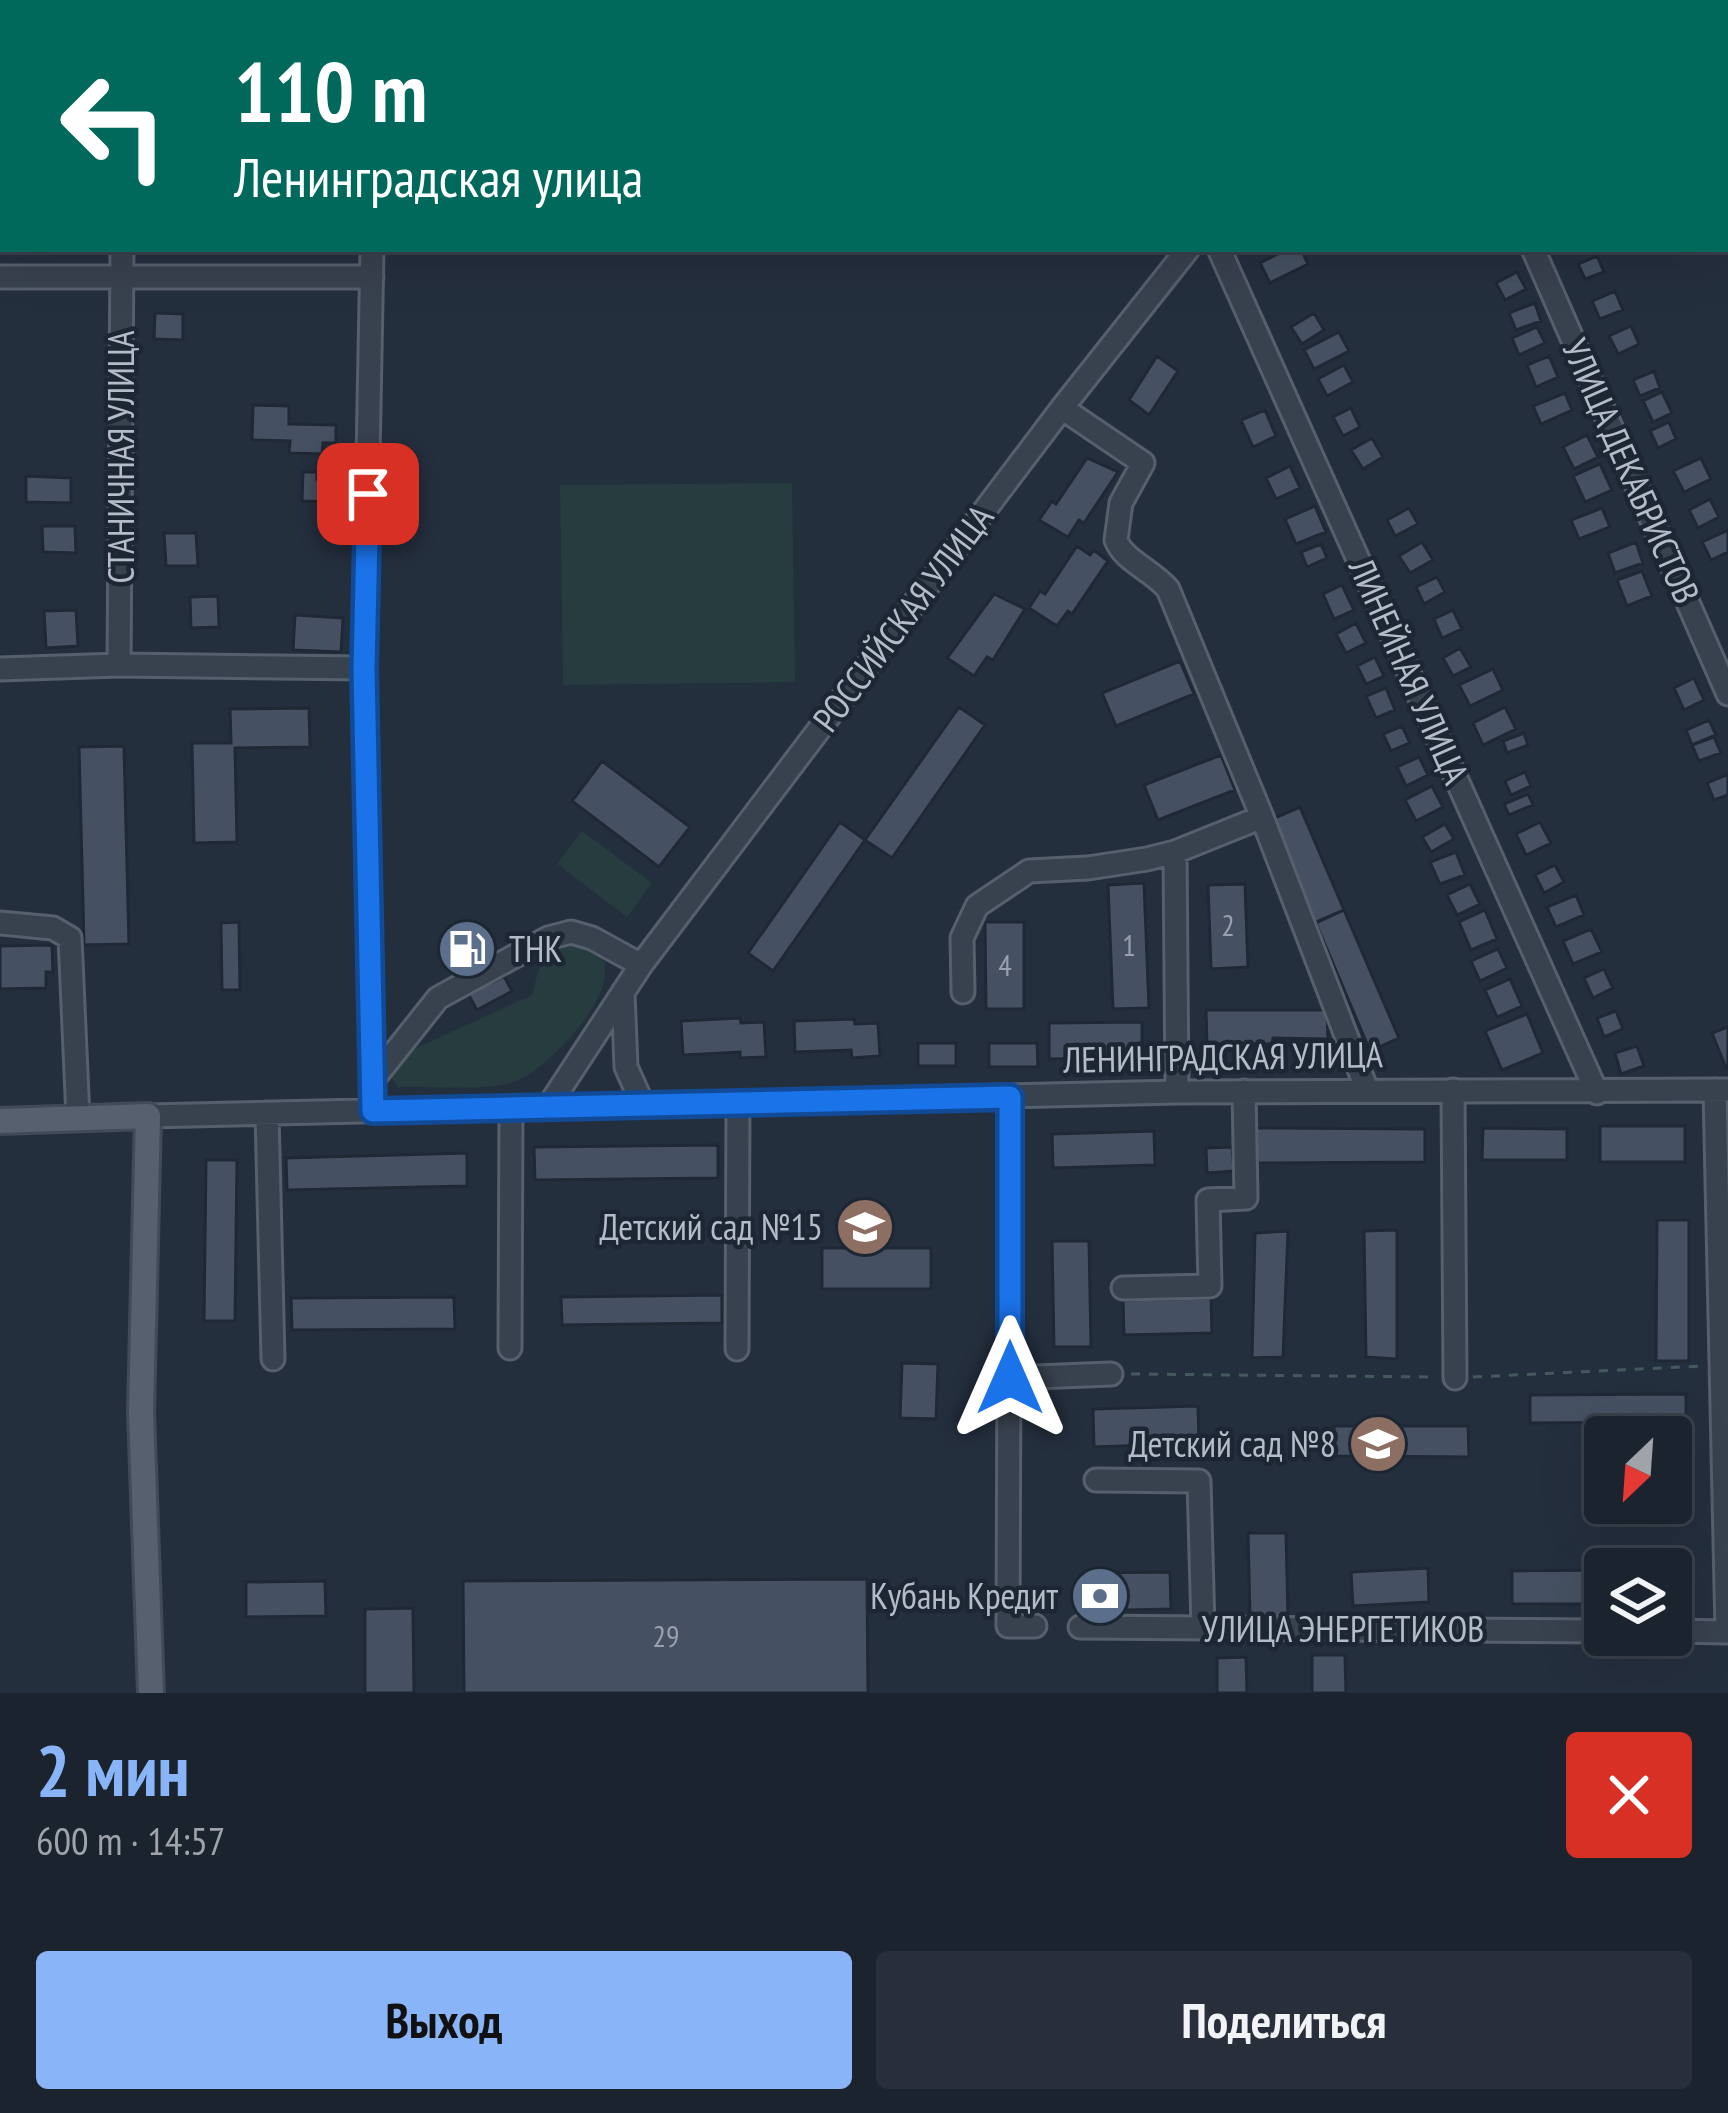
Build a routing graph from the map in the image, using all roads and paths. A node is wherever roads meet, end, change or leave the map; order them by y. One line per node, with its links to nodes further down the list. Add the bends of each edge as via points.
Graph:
1 (122, 252): 8 (street, СТАНИЧНАЯ УЛИЦА)
2 (372, 252): 7 (street)
3 (1186, 252): 9 (street, РОССИЙСКАЯ УЛИЦА)
4 (1220, 252): 26 (street, ЛИНЕЙНАЯ УЛИЦА)
5 (1534, 252): 13 (street, УЛИЦА ДЕКАБРИСТОВ)
6 (0, 277): 8 (street)
7 (372, 277): 8 (street); 11 (street)
8 (122, 278): 10 (street, СТАНИЧНАЯ УЛИЦА)
9 (1062, 407): 14 (street, via 1144,463 1121,503 1116,540 1168,589); 17 (street, РОССИЙСКАЯ УЛИЦА)
10 (119, 665): 11 (street); 12 (street)
11 (364, 668): 20 (street)
12 (0, 669)
13 (1728, 694)
14 (1262, 817): 15 (street); 21 (street)
15 (1175, 852): 19 (street, via 1029,871 1011,882 977,906 962,938); 25 (street)
16 (0, 923): 35 (street, via 53,928 70,938)
17 (641, 964): 18 (street, РОССИЙСКАЯ УЛИЦА); 20 (street, via 571,932 548,938 438,998)
18 (623, 992): 29 (street, via 626,1067); 30 (street, РОССИЙСКАЯ УЛИЦА)
19 (963, 992)
20 (372, 1081): 32 (street)
21 (1367, 1090): 22 (street, ЛЕНИНГРАДСКАЯ УЛИЦА); 24 (street, ЛЕНИНГРАДСКАЯ УЛИЦА)
22 (1453, 1090): 26 (street, ЛЕНИНГРАДСКАЯ УЛИЦА); 44 (street)
23 (1722, 1090): 26 (street, ЛЕНИНГРАДСКАЯ УЛИЦА); 41 (street)
24 (1244, 1091): 25 (street, ЛЕНИНГРАДСКАЯ УЛИЦА); 37 (street, via 1246,1198 1208,1200 1210,1286)
25 (1177, 1092): 27 (street, ЛЕНИНГРАДСКАЯ УЛИЦА)
26 (1597, 1094)
27 (1010, 1097): 28 (street, ЛЕНИНГРАДСКАЯ УЛИЦА); 43 (street)
28 (738, 1103): 29 (street, ЛЕНИНГРАДСКАЯ УЛИЦА); 39 (street)
29 (643, 1105): 30 (street, ЛЕНИНГРАДСКАЯ УЛИЦА)
30 (548, 1107): 31 (street, ЛЕНИНГРАДСКАЯ УЛИЦА)
31 (511, 1108): 32 (street, ЛЕНИНГРАДСКАЯ УЛИЦА); 38 (street)
32 (373, 1111): 33 (street, ЛЕНИНГРАДСКАЯ УЛИЦА)
33 (267, 1113): 34 (street, ЛЕНИНГРАДСКАЯ УЛИЦА); 40 (street)
34 (148, 1115): 35 (main road, ЛЕНИНГРАДСКАЯ УЛИЦА); 52 (main road, via 140,1412)
35 (78, 1118): 36 (main road, ЛЕНИНГРАДСКАЯ УЛИЦА)
36 (0, 1121)
37 (1123, 1288)
38 (510, 1348)
39 (737, 1349)
40 (273, 1360)
41 (1720, 1366): 44 (path); 51 (street)
42 (1112, 1374): 43 (street); 44 (path)
43 (1010, 1378): 46 (street, via 1008,1626)
44 (1456, 1378)
45 (1096, 1480): 48 (street, via 1199,1481)
46 (1035, 1626)
47 (1080, 1627): 48 (street, УЛИЦА ЭНЕРГЕТИКОВ)
48 (1203, 1628): 49 (street, УЛИЦА ЭНЕРГЕТИКОВ)
49 (1584, 1630)
50 (1692, 1631): 51 (street)
51 (1727, 1632)
52 (151, 1693)

